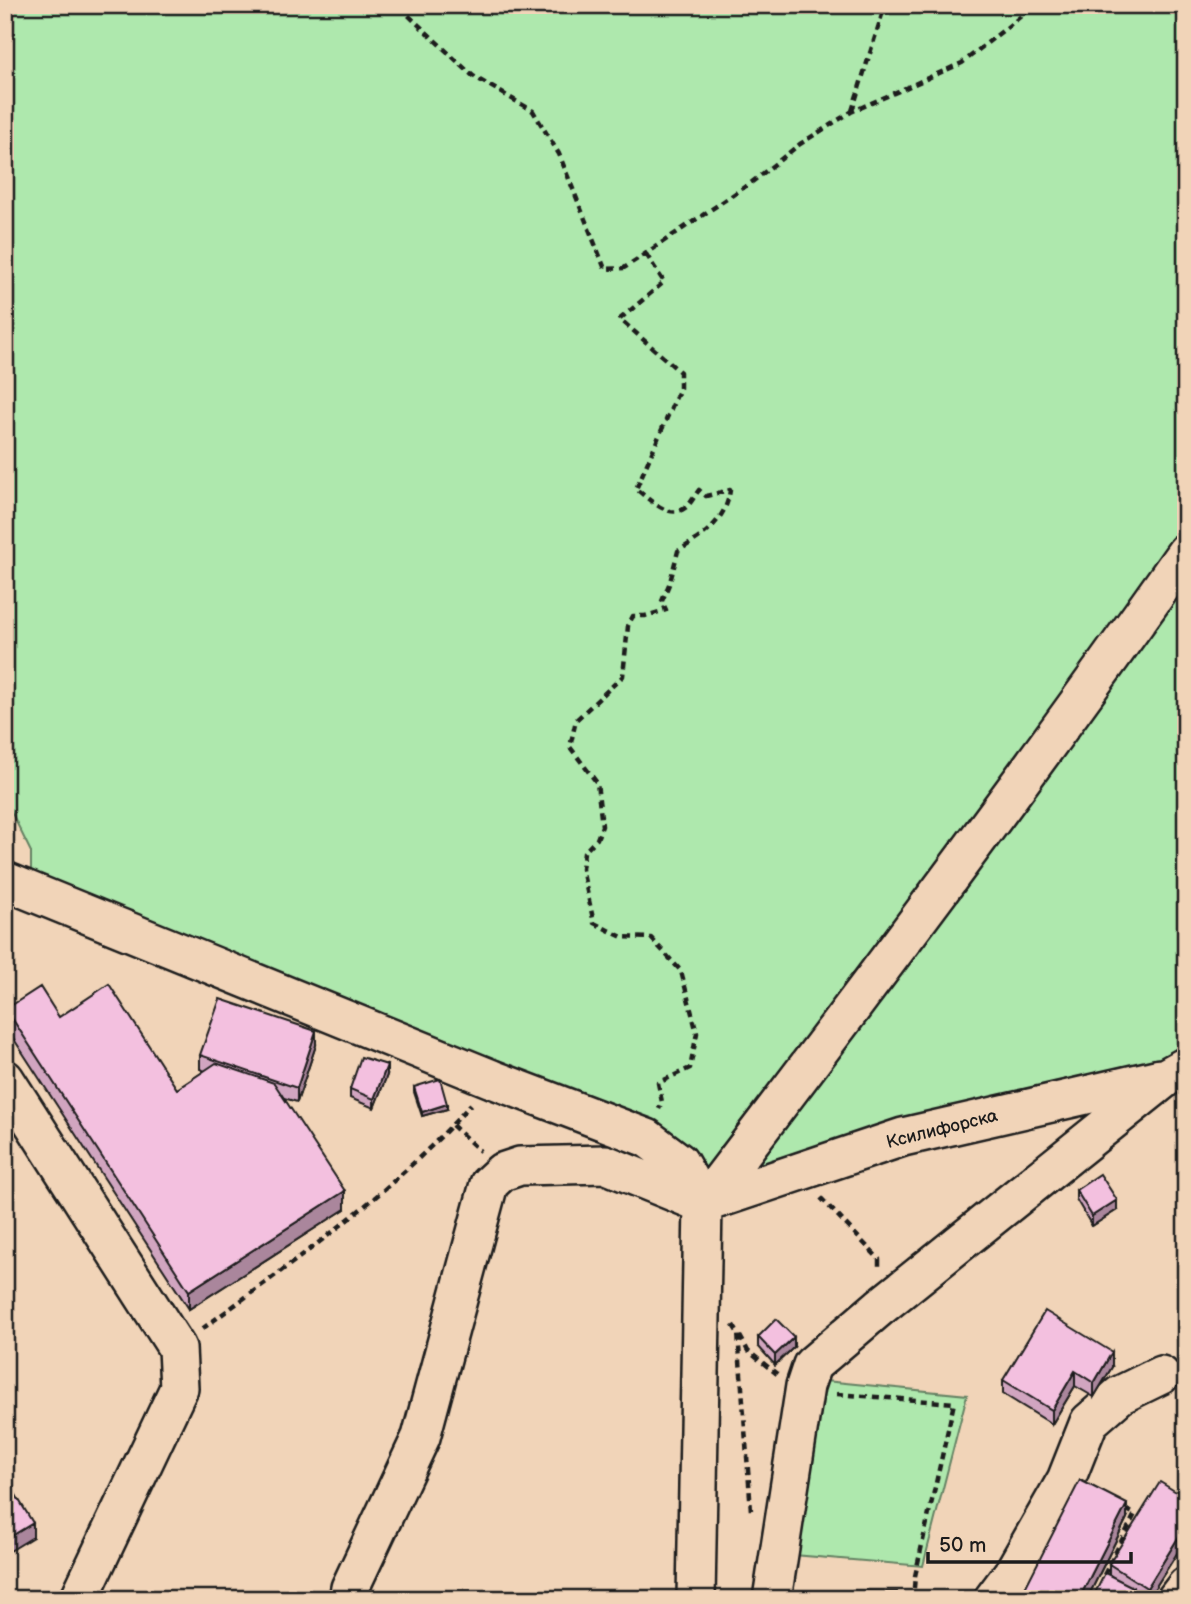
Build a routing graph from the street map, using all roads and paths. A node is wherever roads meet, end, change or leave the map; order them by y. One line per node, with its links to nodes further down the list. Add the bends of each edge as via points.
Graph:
1 (403, 5): 5 (path, via 407,15 473,76 533,111 559,154 605,269 624,268)
2 (885, 5): 4 (path)
3 (1035, 5): 4 (path, via 962,63)
4 (851, 112): 5 (path)
5 (646, 254): 12 (path, via 664,282 620,319 680,372 680,388 636,489 665,510 676,512 699,490 706,496 730,491 728,506 704,535 678,551 662,601 666,610 633,615 623,676 576,720 570,747 597,783 602,826 584,852 582,869 594,923 622,937 651,939 681,971 697,1033 690,1068 658,1083 662,1102)
6 (1186, 552): 14 (street, via 1093,684)
7 (5, 858): 8 (street)
8 (18, 886): 11 (street)
9 (1180, 1072): 13 (street, Ксилифорска, via 903,1137); 15 (street)
10 (5, 1079): 18 (street)
11 (492, 1079): 12 (street); 18 (path, via 452,1125 357,1214)
12 (647, 1138): 14 (street, via 679,1162)
13 (796, 1172): 14 (street, Ксилифорска); 15 (path, via 879,1259)
14 (703, 1204): 27 (street, via 606,1164 520,1166 502,1172 489,1184 421,1437); 28 (street)
15 (880, 1307): 29 (street, via 812,1365)
16 (730, 1321): 17 (path)
17 (738, 1333): 19 (path, via 748,1351); 23 (path)
18 (177, 1348): 26 (street, via 178,1388)
19 (765, 1365)
20 (1161, 1375): 31 (street, via 1120,1395 1090,1422 1066,1480)
21 (835, 1406): 30 (path, via 838,1392 954,1403)
22 (1112, 1503): 25 (path, via 1135,1514)
23 (752, 1519)
24 (1186, 1586): 32 (street)
25 (1098, 1587)
26 (79, 1599)
27 (348, 1599)
28 (696, 1599)
29 (772, 1599)
30 (913, 1599)
31 (993, 1599)
32 (1176, 1599)

